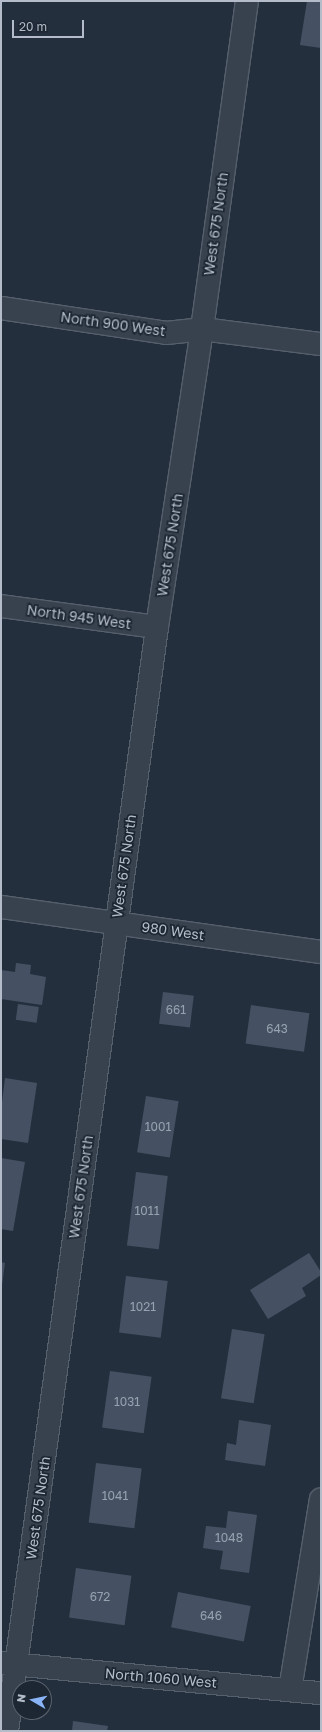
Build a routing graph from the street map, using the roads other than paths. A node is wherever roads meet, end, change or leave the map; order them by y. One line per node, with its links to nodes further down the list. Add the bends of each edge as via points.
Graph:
1 (247, 1): 3 (street, West 675 North)
2 (1, 308): 3 (street, North 900 West, via 166,332)
3 (202, 329): 4 (street, North 900 West); 6 (street, West 675 North)
4 (321, 344)
5 (1, 606): 6 (street, North 945 West)
6 (157, 627): 8 (street, West 675 North)
7 (1, 907): 8 (street, 980 West)
8 (116, 923): 9 (street, 980 West); 11 (street, West 675 North)
9 (321, 952)
10 (321, 1499): 12 (street)
11 (9, 1664): 12 (street, North 1060 West); 14 (street, West 675 North)
12 (290, 1690): 13 (street, North 1060 West)
13 (321, 1693)
14 (7, 1731)

